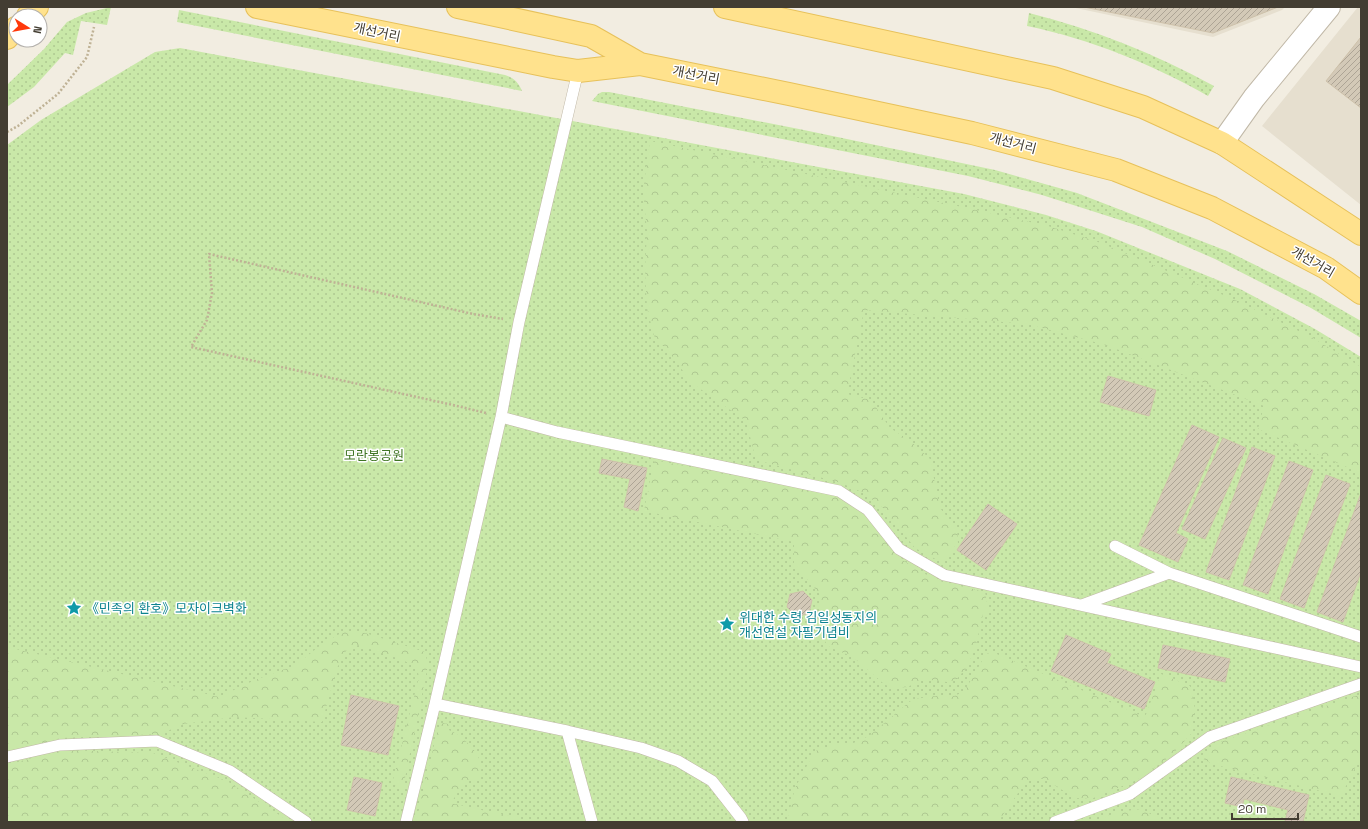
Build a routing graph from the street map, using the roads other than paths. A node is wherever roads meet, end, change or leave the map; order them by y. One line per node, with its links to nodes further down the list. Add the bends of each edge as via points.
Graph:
1 (257, 7): 6 (main road, 개선거리)
2 (458, 7): 5 (main road, 개선거리, via 591,36)
3 (725, 7): 7 (main road, via 1053,78 1143,107)
4 (1329, 7): 7 (street, via 1254,98)
5 (640, 64): 6 (main road, 개선거리); 9 (main road, 개선거리, via 972,133 1116,170 1212,208 1326,268)
6 (578, 71): 10 (lane, via 519,322)
7 (1222, 143): 8 (main road)
8 (1361, 234)
9 (1361, 293)
10 (501, 417): 13 (lane, via 558,432 839,491 868,510 899,549 944,575); 17 (lane)
11 (1115, 546): 12 (lane)
12 (1169, 573): 13 (lane); 14 (lane)
13 (1082, 605): 15 (lane)
14 (1361, 637)
15 (1361, 667)
16 (1361, 684): 24 (lane, via 1210,737 1130,794)
17 (435, 704): 18 (lane); 21 (lane)
18 (567, 732): 22 (lane); 23 (lane, via 641,748 678,761 712,781)
19 (7, 757): 20 (lane, via 60,745 157,741 230,771)
20 (306, 822)
21 (406, 822)
22 (592, 822)
23 (743, 822)
24 (1055, 822)

